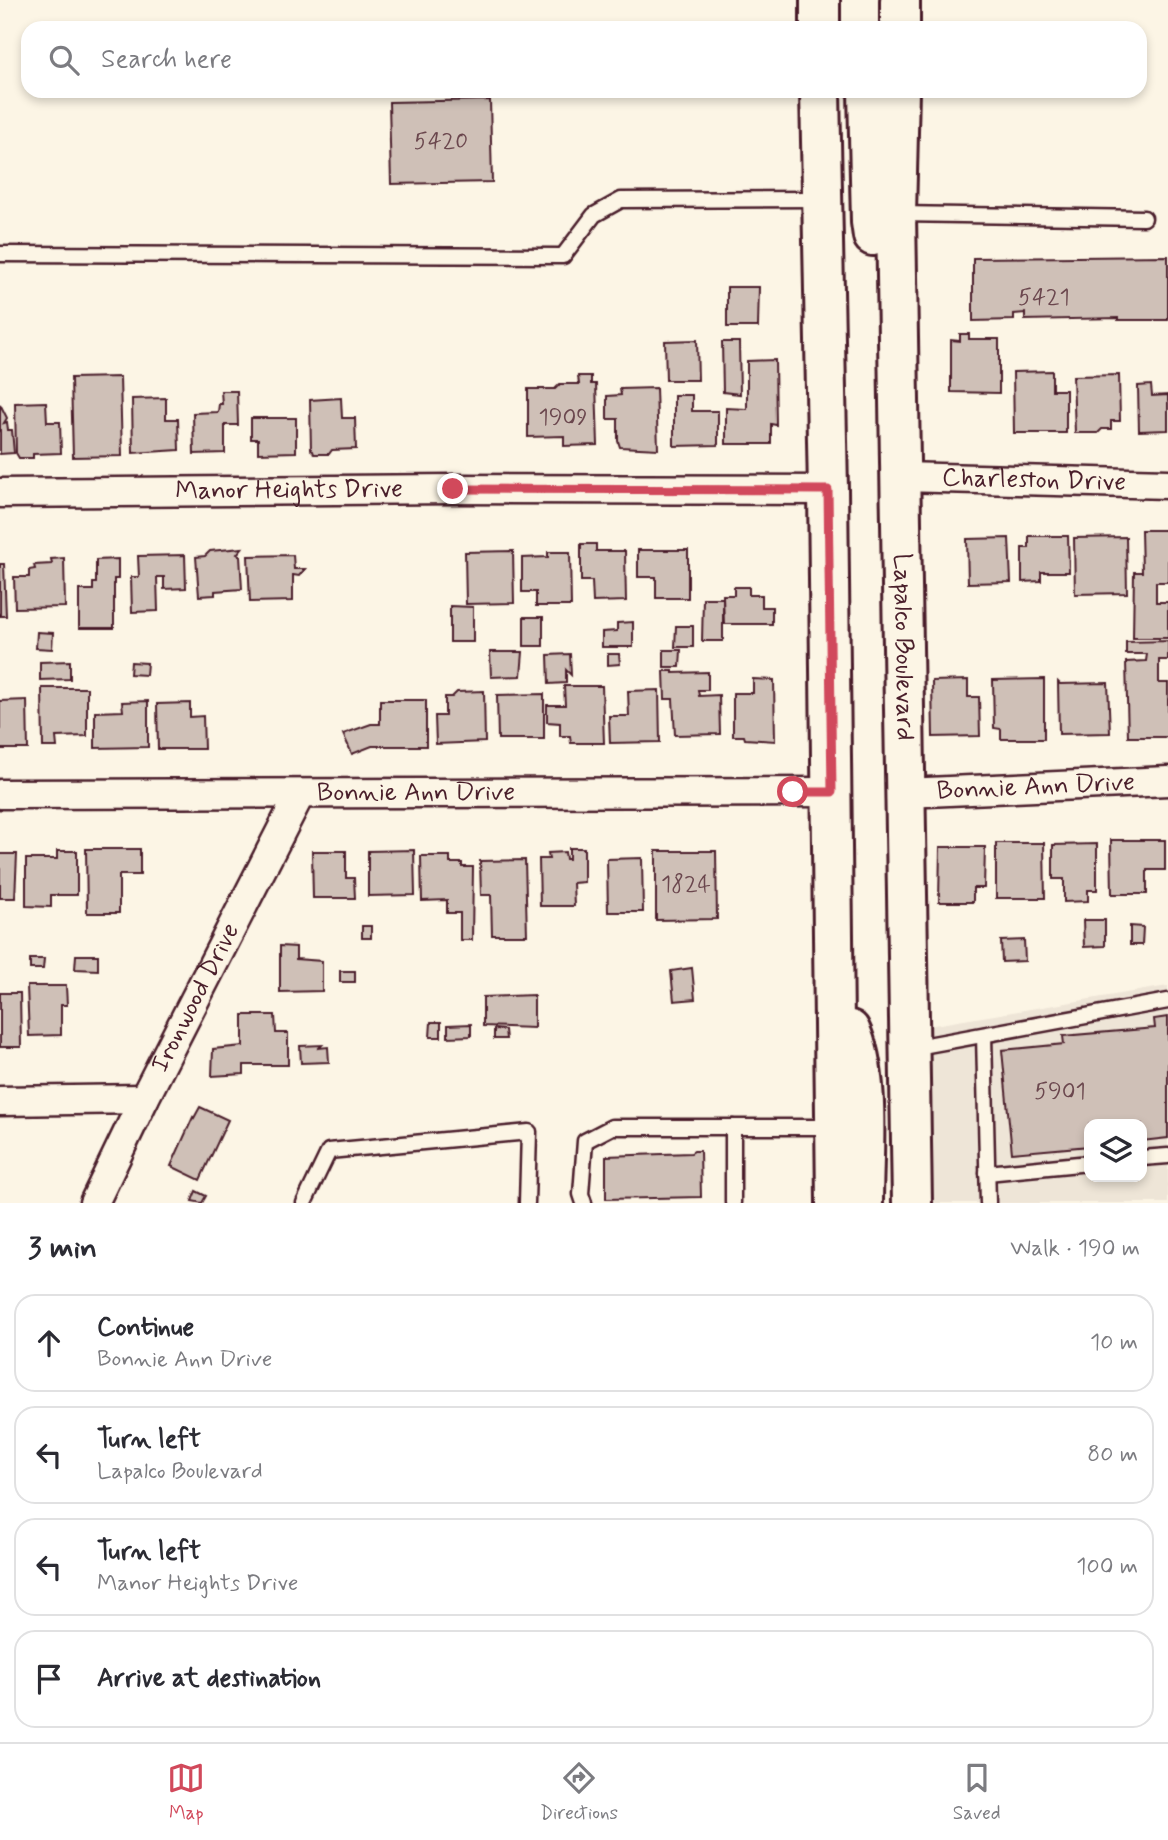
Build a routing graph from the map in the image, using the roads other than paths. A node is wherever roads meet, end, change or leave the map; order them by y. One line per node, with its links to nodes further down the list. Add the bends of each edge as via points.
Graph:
1 (820, 0): 3 (main road)
2 (900, 0): 4 (main road)
3 (820, 21)
4 (900, 21)
5 (820, 98): 8 (main road)
6 (868, 98): 12 (main road, via 871,222 877,260)
7 (899, 98): 9 (main road, Lapalco Boulevard)
8 (822, 199): 11 (lane, via 621,200 594,215 563,256); 15 (main road)
9 (896, 214): 10 (lane); 12 (main road, Lapalco Boulevard)
10 (1144, 218)
11 (0, 254)
12 (898, 299): 13 (main road, Lapalco Boulevard)
13 (901, 477): 14 (street, Charleston Drive); 19 (main road, Lapalco Boulevard)
14 (1168, 484)
15 (828, 490): 16 (street, Manor Heights Drive); 18 (main road)
16 (0, 493)
17 (1168, 781): 19 (street, Bonnie Ann Drive)
18 (832, 792): 21 (street, Bonnie Ann Drive); 22 (main road)
19 (905, 793): 25 (main road, Lapalco Boulevard)
20 (0, 794): 21 (street, Bonnie Ann Drive)
21 (300, 794): 26 (street, Ironwood Drive)
22 (835, 997): 29 (main road); 40 (main road, via 855,1040 862,1084)
23 (1168, 1001): 24 (lane)
24 (984, 1035): 25 (lane); 33 (lane)
25 (909, 1048): 41 (main road, Lapalco Boulevard)
26 (144, 1099): 27 (street); 34 (street, Ironwood Drive)
27 (0, 1101)
28 (733, 1127): 29 (lane); 37 (lane, via 612,1127 585,1141); 38 (lane)
29 (835, 1127): 39 (main road)
30 (1168, 1156): 31 (lane)
31 (1147, 1158)
32 (1084, 1163): 33 (lane)
33 (988, 1173): 42 (lane)
34 (94, 1203)
35 (304, 1203): 36 (lane, via 329,1151 528,1132)
36 (527, 1203)
37 (584, 1203)
38 (733, 1203)
39 (836, 1203)
40 (863, 1203)
41 (912, 1203)
42 (988, 1203)

